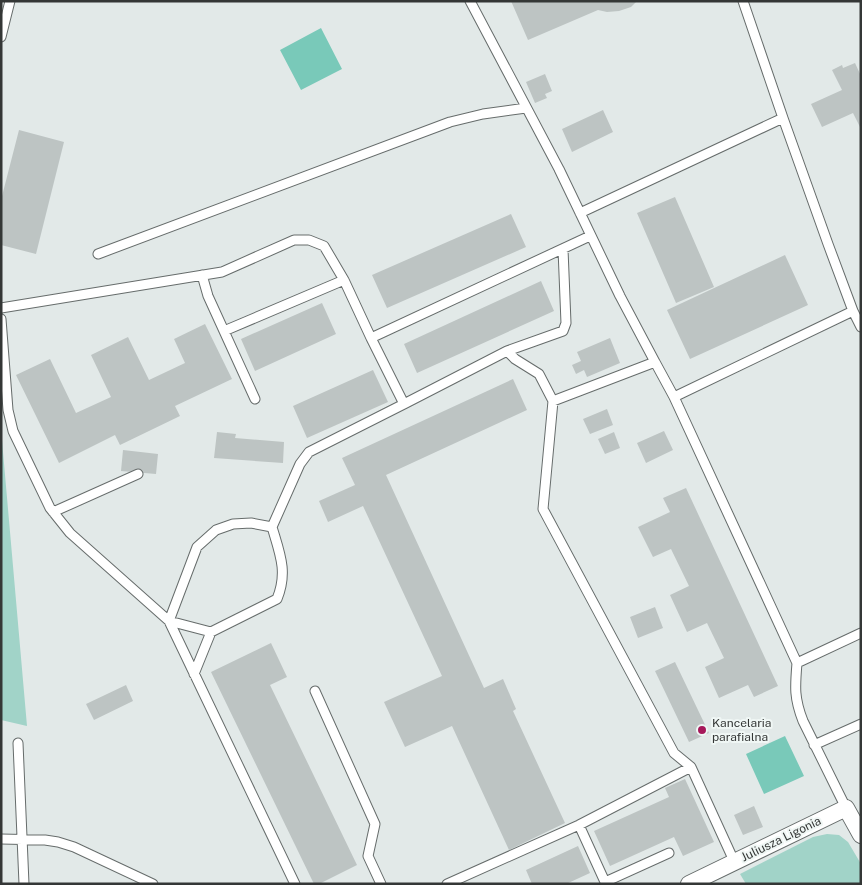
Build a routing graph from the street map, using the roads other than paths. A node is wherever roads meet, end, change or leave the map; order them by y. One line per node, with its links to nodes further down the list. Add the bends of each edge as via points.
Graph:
1 (10, 1): 4 (lane)
2 (470, 1): 5 (lane)
3 (743, 1): 6 (lane)
4 (1, 37)
5 (526, 108): 7 (lane); 10 (lane, via 450,122)
6 (783, 118): 7 (lane); 14 (lane)
7 (580, 213): 8 (lane)
8 (590, 236): 9 (lane); 20 (lane)
9 (563, 248): 18 (lane); 19 (lane, via 564,331)
10 (98, 254)
11 (202, 275): 12 (lane, via 222,272 294,240 309,240 324,246); 13 (lane); 17 (lane)
12 (344, 280): 17 (lane); 18 (lane)
13 (1, 308)
14 (853, 311): 16 (lane); 21 (lane)
15 (1, 319): 26 (lane, via 8,410 13,431)
16 (861, 327)
17 (224, 331): 22 (lane)
18 (371, 338): 24 (lane)
19 (507, 351): 23 (lane, via 540,374); 24 (lane)
20 (655, 362): 21 (lane); 23 (lane)
21 (674, 397): 31 (lane)
22 (255, 399)
23 (553, 402): 37 (lane, via 543,509 674,754)
24 (404, 404): 27 (lane, via 309,452 300,464)
25 (138, 474): 26 (lane)
26 (53, 512): 28 (lane, via 70,533)
27 (272, 527): 28 (lane, via 232,524 216,530 196,547); 29 (lane, via 283,564 282,587 277,599)
28 (169, 621): 29 (lane); 32 (lane)
29 (211, 632): 32 (lane)
30 (861, 633): 31 (lane)
31 (797, 663): 36 (lane, via 796,699)
32 (194, 674): 49 (lane)
33 (315, 691): 50 (lane, via 375,824 368,856)
34 (861, 724): 36 (lane)
35 (18, 743): 42 (lane)
36 (814, 745): 38 (lane)
37 (691, 767): 39 (lane); 44 (lane)
38 (846, 808): 40 (street); 44 (street, Juliusza Ligonia)
39 (579, 825): 46 (lane); 51 (lane)
40 (861, 835)
41 (1, 839): 42 (lane)
42 (22, 839): 47 (lane); 48 (lane, via 58,842)
43 (669, 853): 46 (lane)
44 (734, 861): 45 (street, Juliusza Ligonia)
45 (698, 881)
46 (603, 883)
47 (24, 884)
48 (153, 884)
49 (295, 884)
50 (381, 884)
51 (447, 884)

